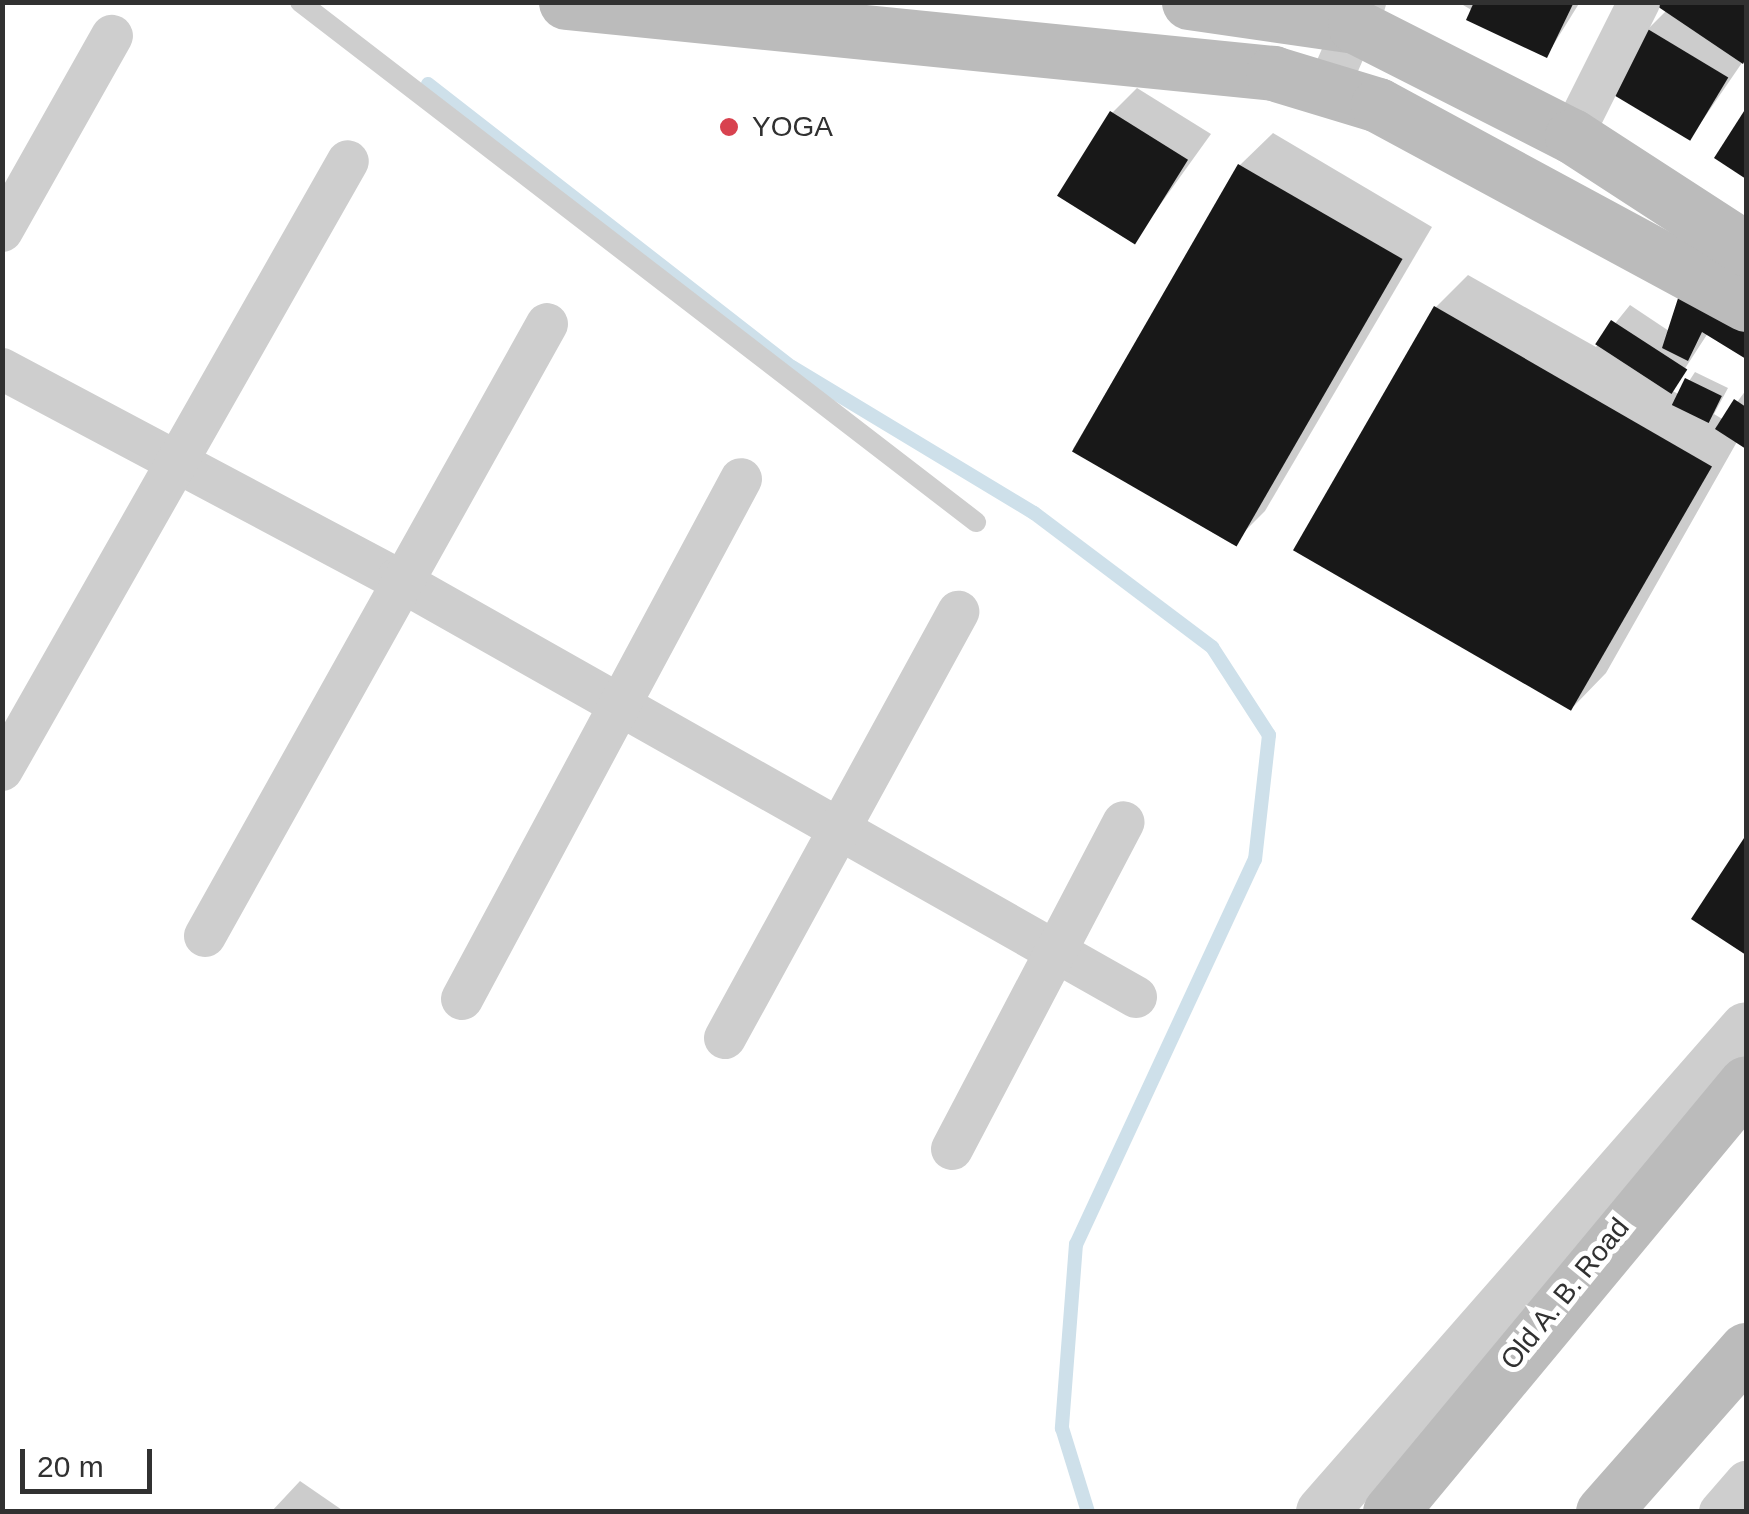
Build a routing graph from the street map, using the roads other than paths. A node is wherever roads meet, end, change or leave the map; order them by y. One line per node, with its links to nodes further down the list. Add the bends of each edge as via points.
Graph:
1 (300, 2): 17 (lane)
2 (566, 2): 7 (main road, via 1212,66)
3 (1190, 2): 5 (main road)
4 (1639, 2): 8 (street)
5 (1360, 14): 7 (street); 8 (main road)
6 (112, 36): 10 (street)
7 (1327, 90): 12 (main road, via 1378,105)
8 (1572, 136): 11 (main road)
9 (348, 161): 15 (street)
10 (2, 231)
11 (1746, 249)
12 (1746, 304)
13 (547, 324): 18 (street)
14 (2, 369): 15 (street)
15 (175, 460): 18 (street); 21 (street)
16 (742, 479): 20 (street)
17 (976, 522)
18 (397, 579): 20 (street); 24 (street)
19 (958, 612): 23 (street)
20 (620, 710): 23 (street); 27 (street)
21 (2, 770)
22 (1124, 822): 25 (street)
23 (838, 832): 25 (street); 29 (street)
24 (205, 936)
25 (1049, 953): 26 (street); 31 (street)
26 (1136, 998)
27 (462, 1000)
28 (1746, 1028): 34 (street)
29 (725, 1038)
30 (1746, 1083): 35 (main road, Old A. B. Road)
31 (952, 1149)
32 (1746, 1350): 36 (main road)
33 (1746, 1482): 37 (street)
34 (1322, 1512)
35 (1390, 1512)
36 (1603, 1512)
37 (1720, 1512)

